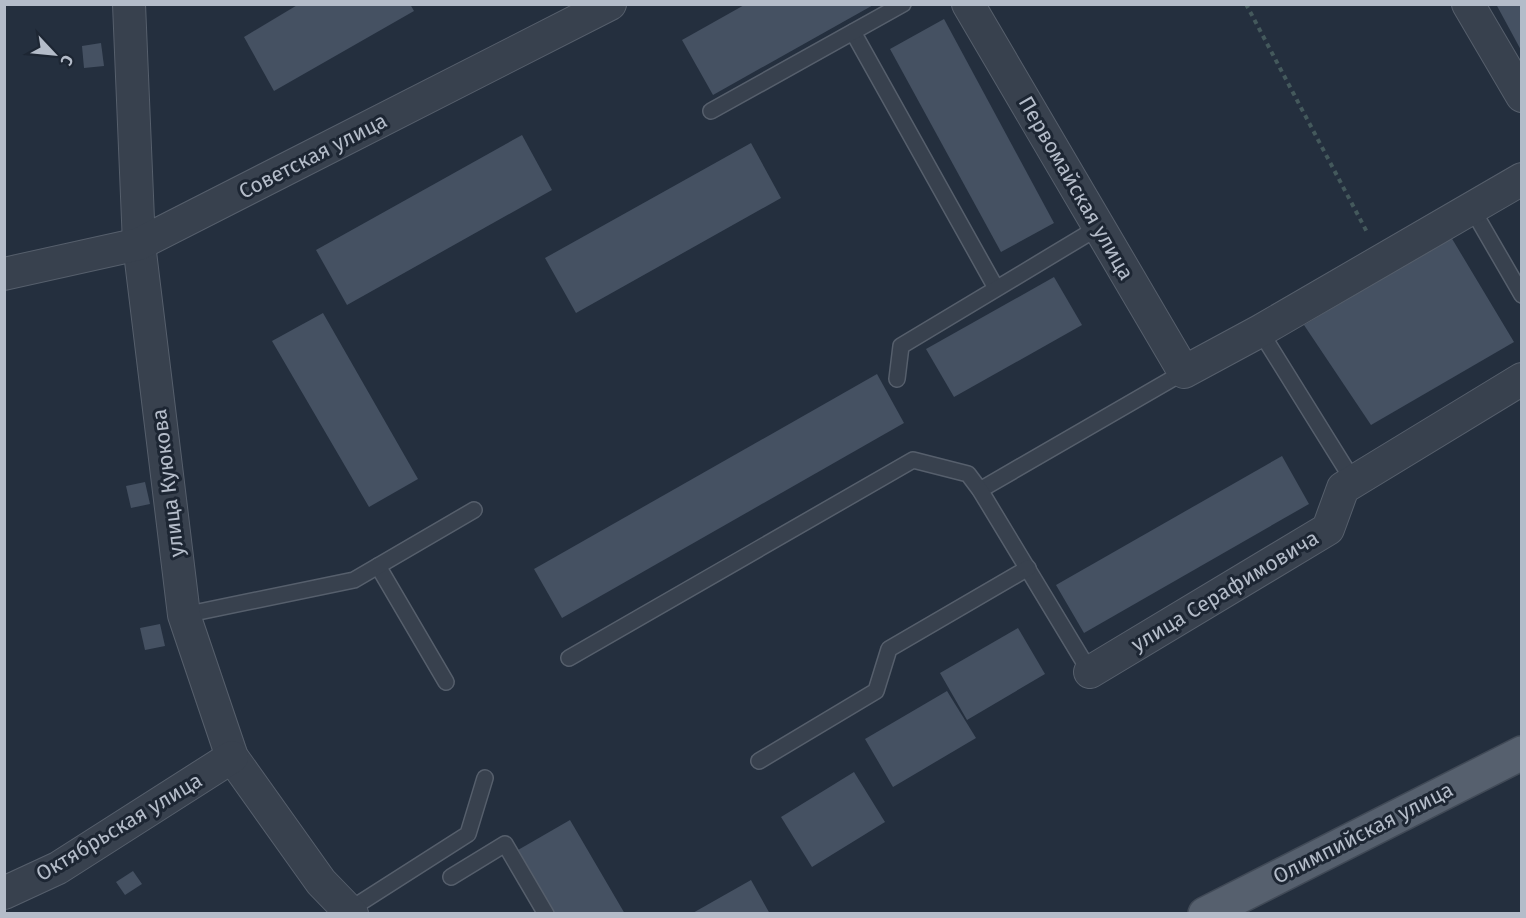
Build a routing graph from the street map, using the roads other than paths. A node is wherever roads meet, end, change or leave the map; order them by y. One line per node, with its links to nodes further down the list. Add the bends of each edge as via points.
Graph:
1 (129, 4): 12 (street, улица Куюкова)
2 (610, 4): 12 (street, Советская улица)
3 (903, 4): 6 (lane)
4 (968, 4): 11 (street, Первомайская улица)
5 (1468, 4): 7 (street)
6 (853, 32): 8 (lane); 14 (lane)
7 (1521, 96)
8 (711, 111)
9 (1521, 179): 10 (street)
10 (1471, 207): 15 (lane); 16 (street)
11 (1099, 227): 14 (lane); 17 (street, Первомайская улица)
12 (140, 244): 13 (street, Советская улица); 25 (street, улица Куюкова)
13 (4, 274)
14 (996, 288): 18 (lane, via 901,346)
15 (1521, 295)
16 (1260, 331): 17 (street); 20 (lane)
17 (1184, 372): 21 (lane)
18 (897, 379)
19 (1521, 379): 20 (street, улица Серафимовича)
20 (1354, 482): 27 (street, улица Серафимовича, via 1343,488 1328,529)
21 (980, 490): 24 (lane); 26 (lane, via 968,474 913,460)
22 (474, 510): 23 (lane)
23 (378, 566): 25 (lane, via 354,580); 28 (lane)
24 (1028, 568): 27 (lane); 31 (lane, via 889,649 876,691)
25 (184, 615): 30 (street, улица Куюкова)
26 (569, 658)
27 (1090, 672)
28 (446, 682)
29 (1521, 753): 37 (main road, Олимпийская улица)
30 (232, 757): 34 (street, Октябрьская улица, via 58,868); 35 (street, улица Куюкова, via 321,882)
31 (759, 761)
32 (485, 778): 35 (lane, via 468,834)
33 (451, 877): 36 (lane, via 505,844)
34 (4, 893)
35 (350, 912)
36 (546, 914)
37 (1205, 914)

